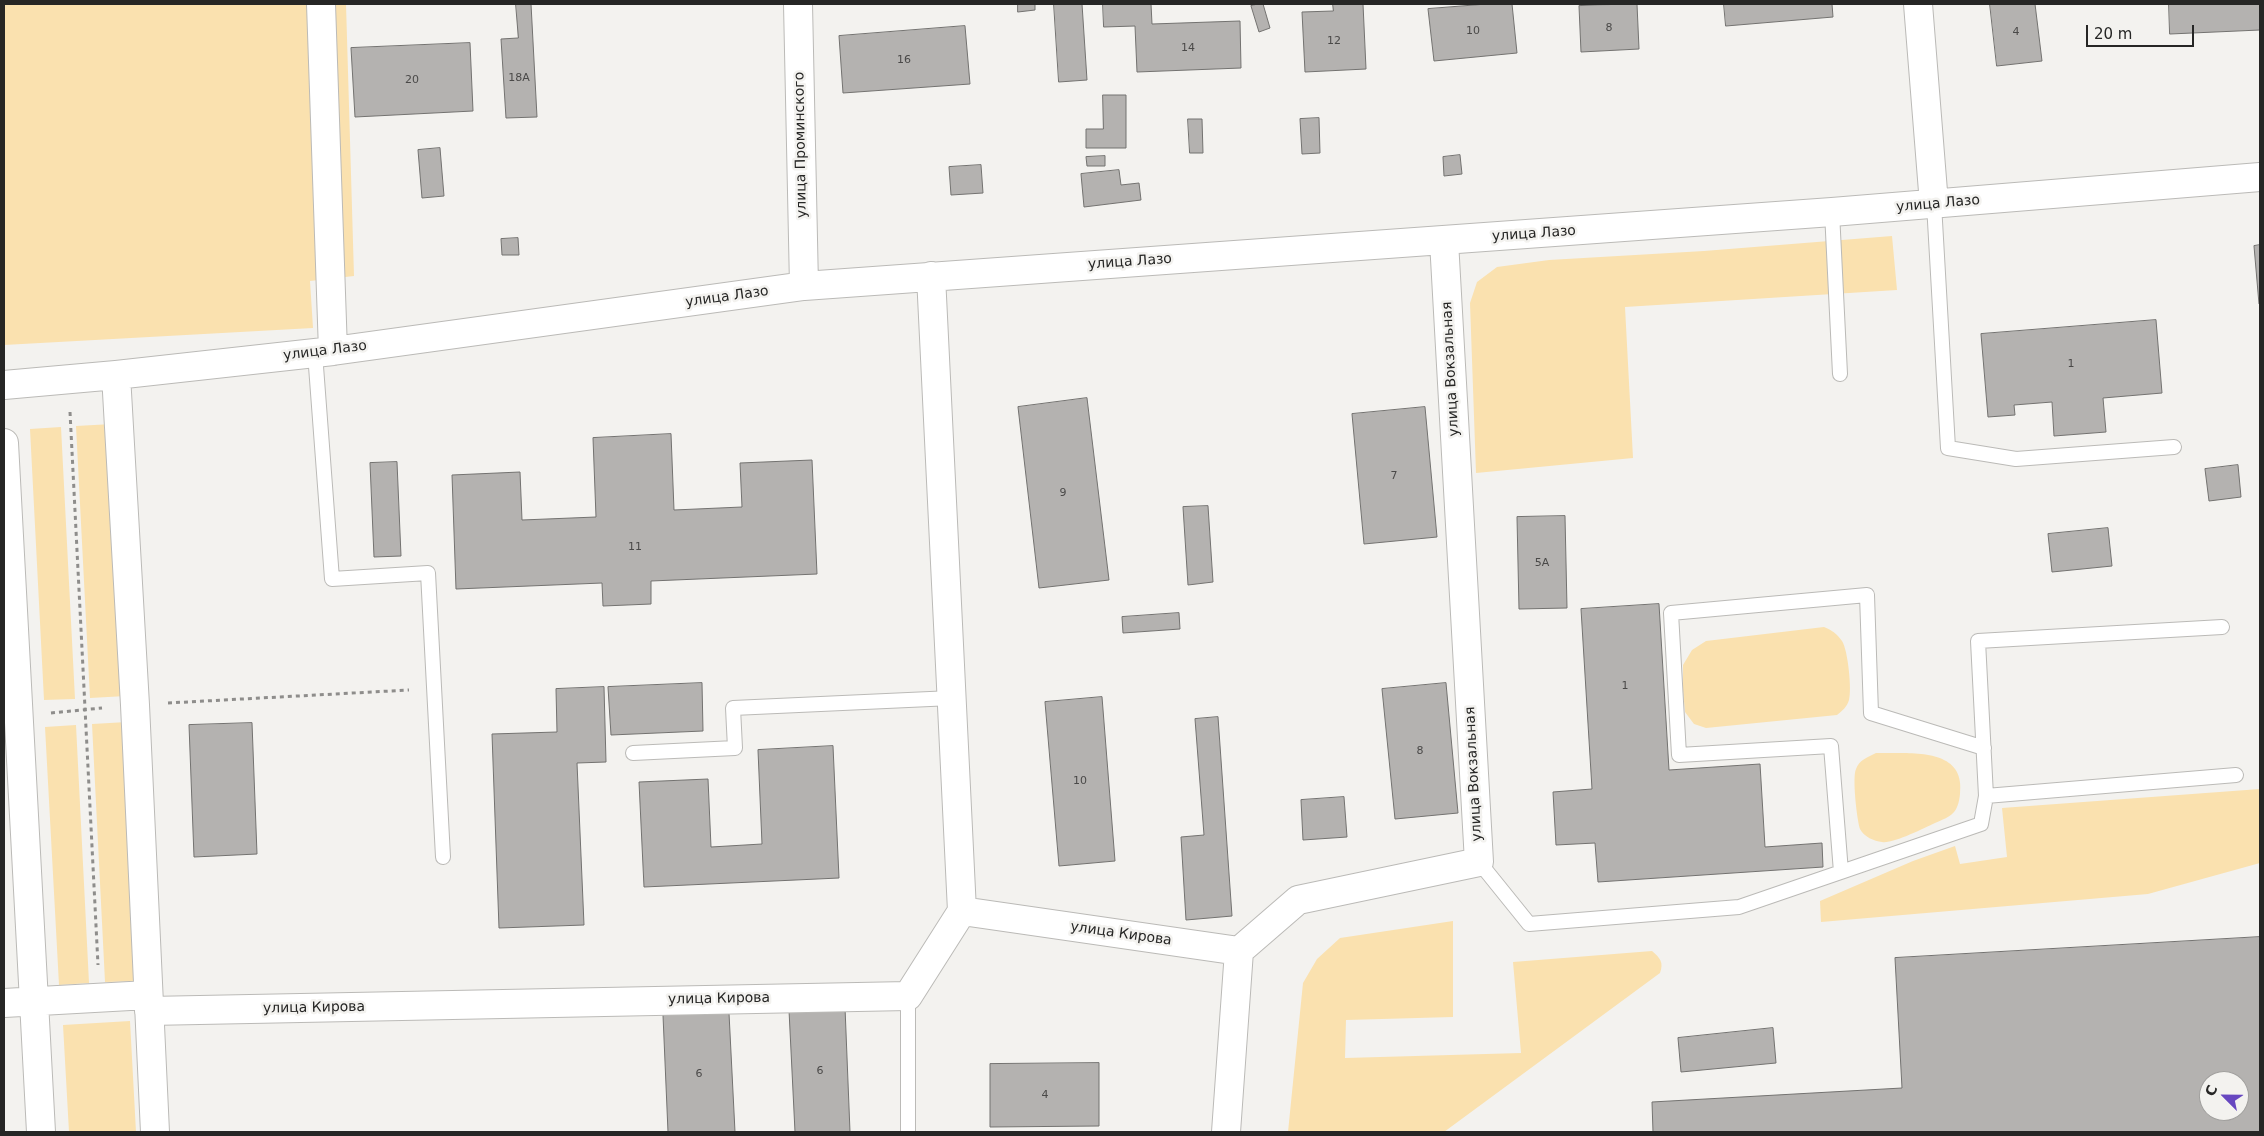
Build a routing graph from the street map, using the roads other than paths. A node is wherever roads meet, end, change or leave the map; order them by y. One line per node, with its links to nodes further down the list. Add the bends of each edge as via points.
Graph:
1 (321, 4): 10 (street)
2 (798, 4): 9 (street, улица Проминского)
3 (1918, 4): 5 (street)
4 (2260, 177): 5 (street, улица Лазо)
5 (1934, 204): 6 (street, улица Лазо); 15 (lane, via 1948,448 2016,460)
6 (1832, 212): 7 (street, улица Лазо); 11 (lane)
7 (1444, 241): 8 (street, улица Лазо); 23 (street, улица Вокзальная)
8 (931, 276): 9 (street, улица Лазо); 17 (street)
9 (804, 286): 10 (street, улица Лазо)
10 (324, 352): 12 (street, улица Лазо); 22 (lane, via 332,580 428,572)
11 (1840, 374)
12 (116, 375): 13 (street, улица Лазо); 30 (street)
13 (4, 385)
14 (4, 443): 29 (street)
15 (2174, 447)
16 (2222, 627): 18 (lane, via 1978,641)
17 (952, 698): 19 (lane, via 732,708 735,748); 25 (street)
18 (1984, 748): 21 (lane); 24 (lane, via 1871,713 1867,595 1671,613 1679,755 1831,746)
19 (633, 753)
20 (2236, 775): 21 (lane)
21 (1986, 796): 24 (lane, via 1982,824)
22 (443, 857)
23 (1479, 862): 24 (lane, via 1529,924 1739,907); 26 (street, via 1298,900)
24 (1841, 872)
25 (962, 911): 26 (street, улица Кирова); 27 (street)
26 (1239, 951): 34 (street)
27 (908, 996): 30 (street, улица Кирова); 33 (lane)
28 (4, 1002): 29 (street, улица Кирова)
29 (32, 1002): 30 (street, улица Кирова, via 100,998); 31 (street)
30 (149, 1003): 32 (street)
31 (41, 1132)
32 (155, 1132)
33 (908, 1132)
34 (1226, 1132)

